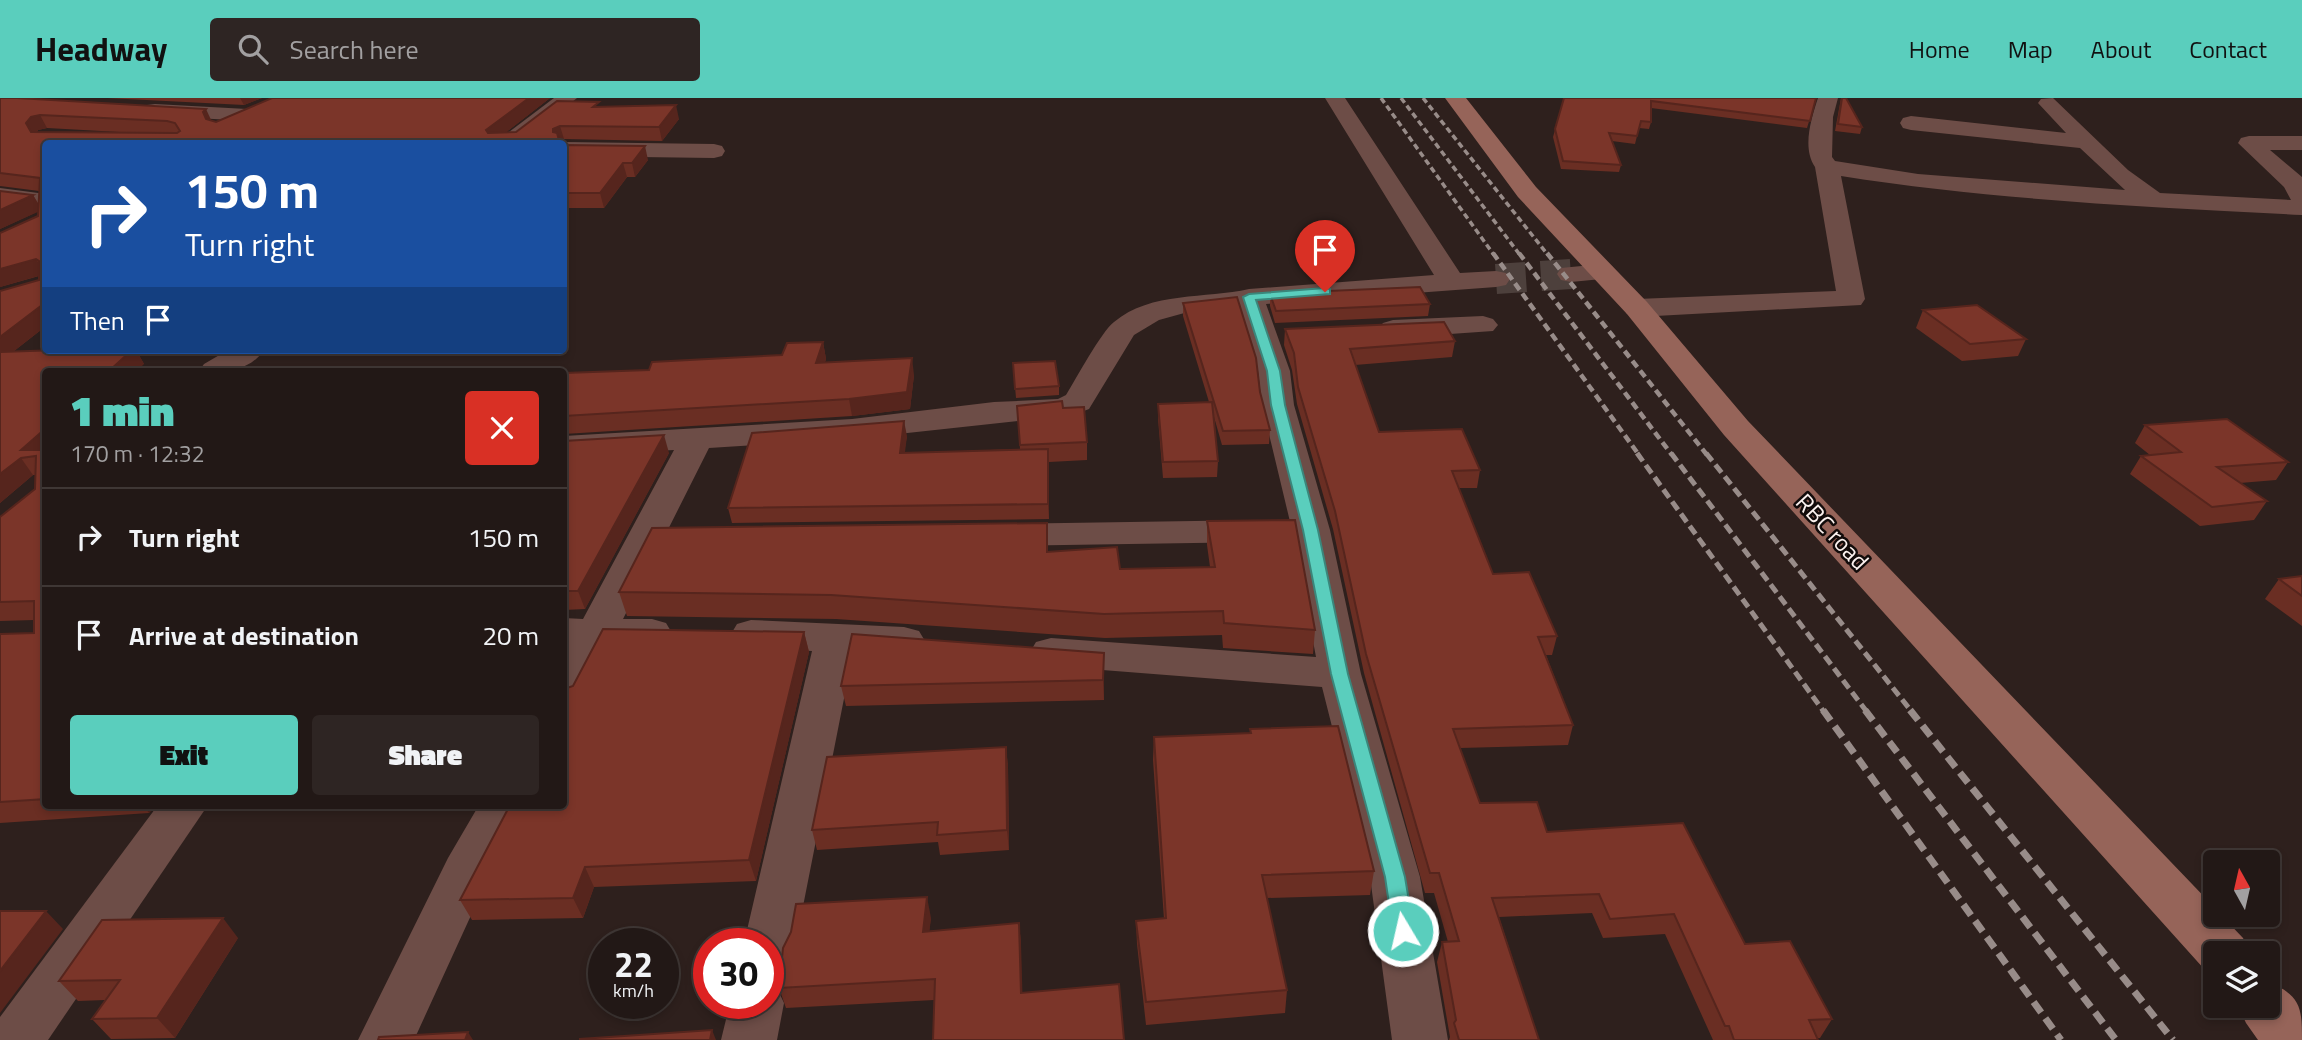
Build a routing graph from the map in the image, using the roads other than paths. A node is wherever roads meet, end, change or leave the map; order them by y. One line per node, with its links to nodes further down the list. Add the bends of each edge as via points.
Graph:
1 (567, 98): 9 (street)
2 (1335, 98): 21 (street)
3 (1455, 98): 23 (street, RBC road, via 1587,273)
4 (1828, 98): 14 (street, via 1820,157)
5 (2048, 103): 10 (street)
6 (137, 109): 8 (street, via 257,111)
7 (1911, 123): 10 (street)
8 (209, 133)
9 (509, 140)
10 (2087, 142): 18 (street)
11 (2302, 143): 16 (street, via 2249,143 2294,183)
12 (567, 149): 13 (street)
13 (714, 151)
14 (1827, 167): 18 (street, via 1918,181); 23 (street, via 1851,299)
15 (0, 195): 17 (street)
16 (2302, 198)
17 (42, 200)
18 (2154, 200): 19 (street)
19 (2302, 208)
20 (1496, 279): 21 (street)
21 (1452, 283): 22 (street)
22 (1249, 297): 28 (street, via 1187,304 1149,314 1132,324 1124,329 1078,402 1063,408 852,429); 30 (street, via 1275,334 1274,371 1287,445)
23 (1637, 308): 43 (street, RBC road, via 1736,428)
24 (1483, 325): 25 (street)
25 (1372, 330)
26 (243, 354): 27 (street)
27 (220, 368)
28 (697, 438): 29 (street); 32 (street)
29 (567, 446)
30 (1311, 530): 31 (street); 38 (street)
31 (963, 536)
32 (646, 538): 33 (street); 34 (street)
33 (687, 538)
34 (580, 632): 35 (street); 39 (street)
35 (836, 636): 36 (street); 42 (street)
36 (945, 645)
37 (1013, 650): 38 (street)
38 (1340, 674): 49 (street, via 1395,877)
39 (567, 682)
40 (181, 809): 46 (street)
41 (501, 809): 47 (street)
42 (773, 928)
43 (2212, 941)
44 (2275, 1018): 50 (street)
45 (754, 1019): 48 (street)
46 (16, 1040)
47 (386, 1040)
48 (749, 1040)
49 (1420, 1040)
50 (2292, 1040)

